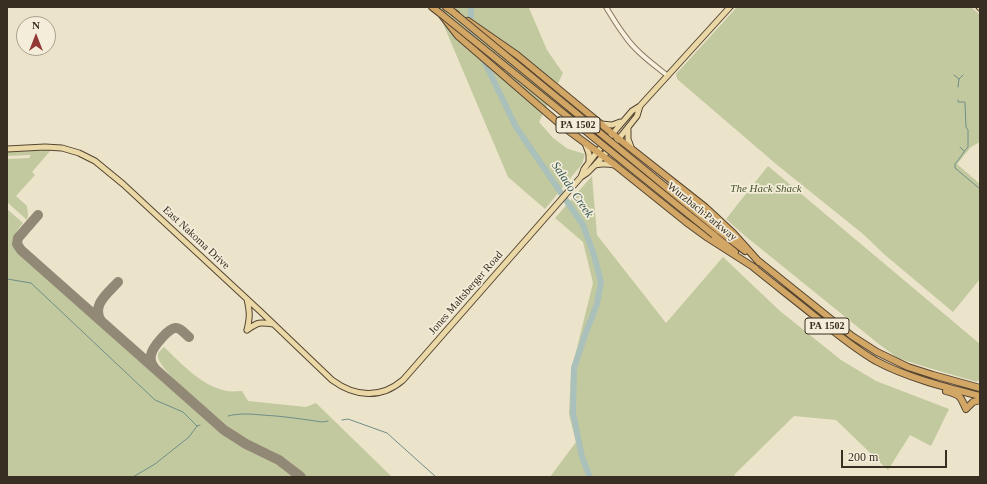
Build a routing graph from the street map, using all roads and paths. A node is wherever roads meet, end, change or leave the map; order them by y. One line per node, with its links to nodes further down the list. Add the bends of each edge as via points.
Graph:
1 (432, 7): 6 (highway, Wurzbach Parkway / PA 1502)
2 (446, 7): 5 (highway, Wurzbach Parkway / PA 1502)
3 (606, 7): 7 (street, via 630,42)
4 (730, 7): 7 (main road, Jones Maltsberger Road)
5 (453, 12): 10 (highway, bridge, via 518,56); 23 (highway, Wurzbach Parkway / PA 1502, bridge)
6 (441, 14): 14 (highway, bridge, via 458,36); 23 (highway, Wurzbach Parkway / PA 1502, bridge)
7 (668, 76): 8 (main road, Jones Maltsberger Road)
8 (640, 106): 9 (main road, Jones Maltsberger Road); 11 (main road, Jones Maltsberger Road, via 637,116)
9 (623, 121): 10 (main road, via 612,125); 12 (main road, Jones Maltsberger Road)
10 (600, 123): 12 (highway)
11 (628, 128): 13 (main road, Jones Maltsberger Road); 15 (main road)
12 (612, 133): 13 (highway); 17 (main road, Jones Maltsberger Road)
13 (619, 139): 15 (highway); 18 (main road, Jones Maltsberger Road)
14 (584, 142): 17 (highway); 19 (main road)
15 (630, 147): 21 (highway, via 623,148 614,157); 24 (highway, via 710,212)
16 (7, 149): 26 (main road, East Nakoma Drive, via 62,148 95,161)
17 (597, 152): 18 (highway); 19 (main road, Jones Maltsberger Road)
18 (603, 156): 20 (main road, Jones Maltsberger Road); 21 (highway)
19 (589, 162): 22 (main road, Jones Maltsberger Road)
20 (595, 165): 21 (main road); 22 (main road, Jones Maltsberger Road)
21 (615, 165): 25 (highway, via 691,226)
22 (581, 177): 30 (main road, Jones Maltsberger Road, via 403,380 394,387 379,392 368,394)
23 (716, 233): 24 (highway, Wurzbach Parkway / PA 1502); 25 (highway, Wurzbach Parkway / PA 1502)
24 (759, 262): 29 (highway, Wurzbach Parkway / PA 1502, via 852,336 877,352 908,367)
25 (755, 268): 28 (highway, Wurzbach Parkway / PA 1502, via 856,348)
26 (247, 298): 27 (main road, East Nakoma Drive); 27 (main road, via 250,311 247,330 257,323)
27 (274, 324): 30 (main road, East Nakoma Drive, via 332,380)
28 (906, 374): 31 (highway, Wurzbach Parkway / PA 1502); 32 (highway, via 925,384 958,395 966,409 973,402)
29 (980, 388)
30 (351, 391)
31 (980, 396)
32 (980, 400)

